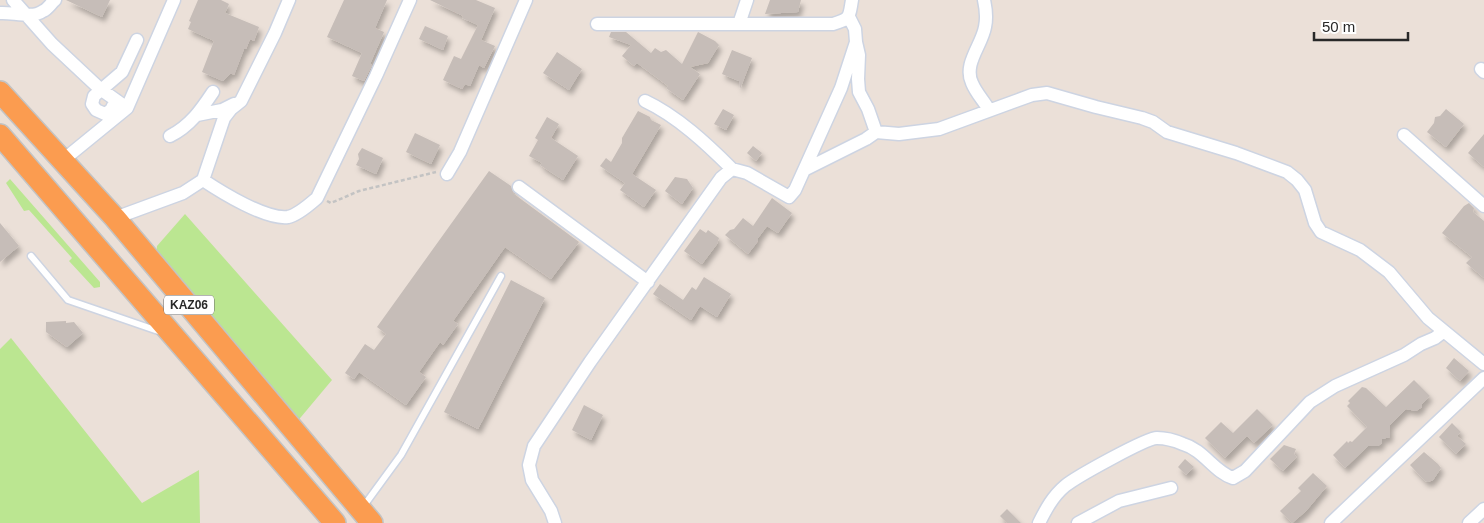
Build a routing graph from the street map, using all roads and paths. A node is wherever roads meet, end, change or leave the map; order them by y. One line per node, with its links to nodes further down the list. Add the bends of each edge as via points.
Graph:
1 (13, 0): 11 (street)
2 (55, 0): 11 (street, via 43,12)
3 (174, 0): 23 (street)
4 (290, 0): 21 (street)
5 (410, 0): 36 (street)
6 (526, 0): 33 (street, via 460,152)
7 (747, 0): 14 (street)
8 (852, 0): 12 (street)
9 (984, 0): 24 (street, via 987,20 970,73 972,83)
10 (0, 13): 11 (street)
11 (26, 15): 17 (street)
12 (849, 17): 14 (street, via 833,24); 16 (street, via 855,28)
13 (597, 24): 14 (street)
14 (740, 24)
15 (137, 40): 17 (street, via 122,72)
16 (856, 42): 26 (street, via 860,55 859,92); 32 (street, via 841,88)
17 (101, 90): 20 (street); 20 (street, via 94,96 92,104 96,110 105,114)
18 (0, 92): 30 (highway, KАZ06)
19 (213, 92): 25 (street)
20 (116, 100): 23 (street)
21 (241, 101): 25 (street, via 222,110); 34 (street, via 224,118)
22 (645, 101): 31 (street, via 661,108)
23 (128, 108): 30 (street)
24 (989, 110): 26 (street, via 939,128 899,134); 42 (street, via 1047,93 1142,118 1167,132 1287,172 1305,190 1321,232 1360,250 1389,272 1428,318)
25 (197, 115): 29 (street, via 182,130)
26 (876, 132): 32 (street)
27 (1404, 134): 37 (street)
28 (0, 135): 43 (highway, KАZ06)
29 (170, 136)
30 (62, 161): 38 (highway, KАZ06)
31 (732, 169): 32 (street, via 747,173 789,197); 41 (street, via 721,178)
32 (806, 169)
33 (448, 172): 36 (path, via 359,191 331,203)
34 (203, 180): 36 (street, via 235,200 267,214 288,216); 38 (street, via 183,193)
35 (519, 187): 41 (street)
36 (317, 198)
37 (1484, 206)
38 (115, 218): 48 (highway, KАZ06)
39 (31, 256): 43 (lane, via 68,300)
40 (501, 276): 48 (lane)
41 (648, 282): 50 (street, via 534,446 529,465 532,480)
42 (1444, 331): 44 (street); 51 (street, via 1310,402 1245,471 1233,478 1223,475 1195,449 1156,438 1125,451 1065,486 1048,504)
43 (173, 336): 49 (highway, KАZ06)
44 (1484, 364)
45 (1484, 378): 53 (street)
46 (1171, 488): 52 (street, via 1119,501)
47 (1484, 509): 54 (street)
48 (367, 516)
49 (335, 523)
50 (555, 523)
51 (1039, 523)
52 (1078, 523)
53 (1331, 523)
54 (1469, 523)

